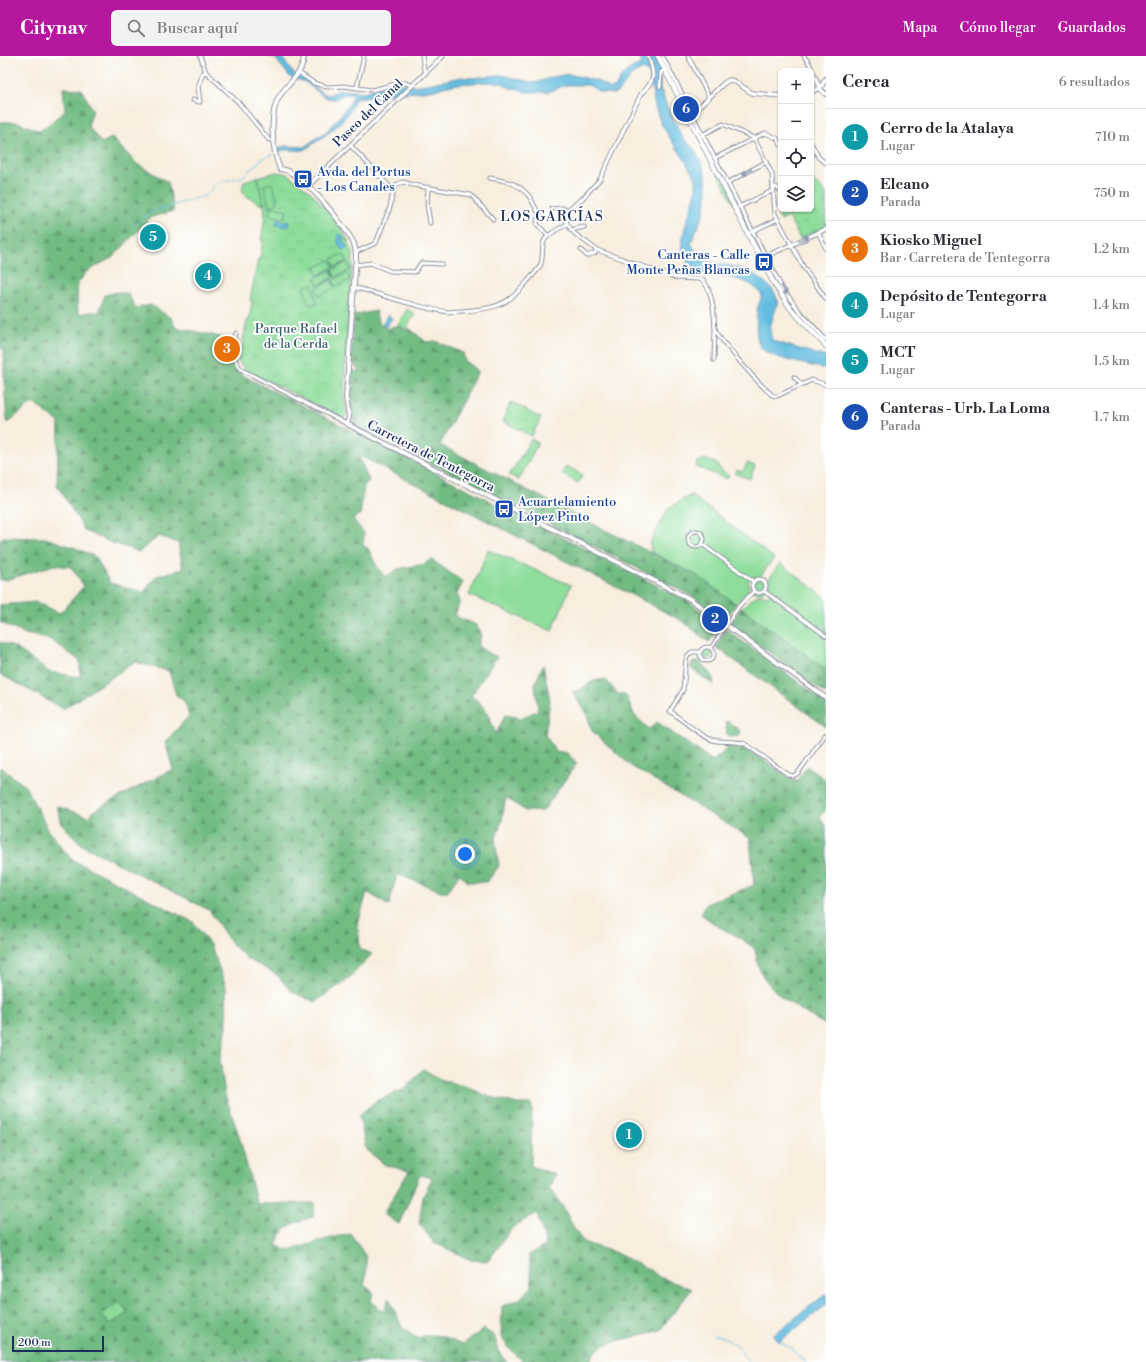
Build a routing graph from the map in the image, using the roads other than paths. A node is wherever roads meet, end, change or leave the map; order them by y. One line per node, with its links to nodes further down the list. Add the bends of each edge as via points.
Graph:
1 (200, 56): 11 (street)
2 (304, 56): 13 (main road)
3 (364, 56): 16 (street)
4 (422, 56): 12 (street)
5 (443, 56): 12 (street, Paseo del Canal)
6 (648, 56): 44 (street, via 654,73 650,86 641,94 600,178)
7 (688, 56): 23 (street)
8 (804, 56): 18 (street)
9 (661, 57): 10 (main road); 21 (street)
10 (665, 70): 17 (street, via 661,72); 25 (main road, via 685,111)
11 (206, 72): 24 (street, via 198,87 200,102); 28 (street, via 239,103)
12 (426, 72): 15 (street, Paseo del Canal)
13 (299, 73): 16 (street, via 314,83 327,87); 37 (main road, via 276,102 274,143 280,169 288,170)
14 (826, 79): 18 (main road)
15 (412, 86): 16 (street, via 400,82 375,89); 30 (street, Paseo del Canal)
16 (357, 87)
17 (660, 87)
18 (820, 88): 19 (street); 20 (main road)
19 (814, 91)
20 (826, 94)
21 (682, 96)
22 (778, 96): 23 (street, via 752,93 731,80 725,82)
23 (709, 97): 25 (street)
24 (194, 100)
25 (692, 115): 26 (street); 53 (main road)
26 (702, 135): 27 (street, via 723,124); 32 (street)
27 (754, 138): 29 (street, via 765,133); 32 (street); 33 (street)
28 (269, 140)
29 (778, 140)
30 (350, 145): 37 (street, Paseo del Canal); 38 (street)
31 (814, 149): 34 (street, via 819,158)
32 (715, 158): 36 (street)
33 (766, 162): 36 (street, one-way to 36); 40 (street, via 772,174)
34 (826, 163)
35 (490, 178): 54 (street, via 513,183 528,194 538,213 537,224)
36 (727, 183): 42 (street)
37 (309, 186): 59 (main road, via 350,236)
38 (390, 187)
39 (428, 188): 45 (street, via 471,195); 47 (street); 59 (street, via 403,182 395,186 377,241)
40 (773, 188): 41 (street); 42 (street); 46 (street, via 775,214)
41 (778, 189)
42 (739, 207): 53 (street)
43 (552, 209): 44 (street, via 563,208)
44 (564, 212): 48 (street)
45 (493, 219)
46 (778, 219): 53 (street); 55 (street)
47 (430, 223)
48 (567, 224): 51 (street); 54 (street)
49 (584, 227): 51 (street)
50 (826, 229): 52 (street)
51 (571, 230): 58 (street)
52 (818, 232): 55 (street, one-way to 52); 56 (street)
53 (750, 233): 60 (main road)
54 (548, 236): 63 (street, via 543,245 538,269 512,298 493,308 442,311)
55 (791, 244): 60 (street); 64 (street)
56 (826, 249)
57 (581, 250): 58 (street, via 587,256)
58 (597, 250): 65 (street, via 676,278 702,280 708,289)
59 (356, 252): 61 (main road)
60 (762, 257): 67 (street, one-way to 67, via 790,301); 68 (main road, via 778,290 791,309)
61 (355, 264): 62 (street, via 370,264 390,271 415,272 421,263); 63 (main road)
62 (442, 264)
63 (353, 287): 73 (main road, via 346,397 349,417)
64 (826, 299)
65 (715, 327): 69 (street); 71 (street, via 724,342 773,396)
66 (236, 333): 73 (street, Carretera de Tentegorra, via 233,355 242,370)
67 (826, 340)
68 (826, 346)
69 (714, 360)
70 (794, 377): 71 (street)
71 (801, 384): 72 (street, via 812,380)
72 (826, 385)
73 (347, 424): 78 (main road, Carretera de Tentegorra, via 684,596)
74 (702, 544): 74 (street, via 702,534 690,534 688,539 691,546 697,547); 75 (street)
75 (754, 582): 76 (street); 77 (street, via 763,581 766,586)
76 (754, 591): 77 (street); 78 (street, via 741,603)
77 (764, 591): 79 (street)
78 (725, 625): 80 (street); 82 (main road, Carretera de Tentegorra)
79 (826, 636)
80 (711, 647): 81 (street, via 703,647); 81 (street, via 714,655 709,661 702,659)
81 (700, 652): 83 (street, via 692,652 687,656 683,690 670,712 707,737 745,744 793,776 798,773)
82 (826, 698)
83 (825, 735)

